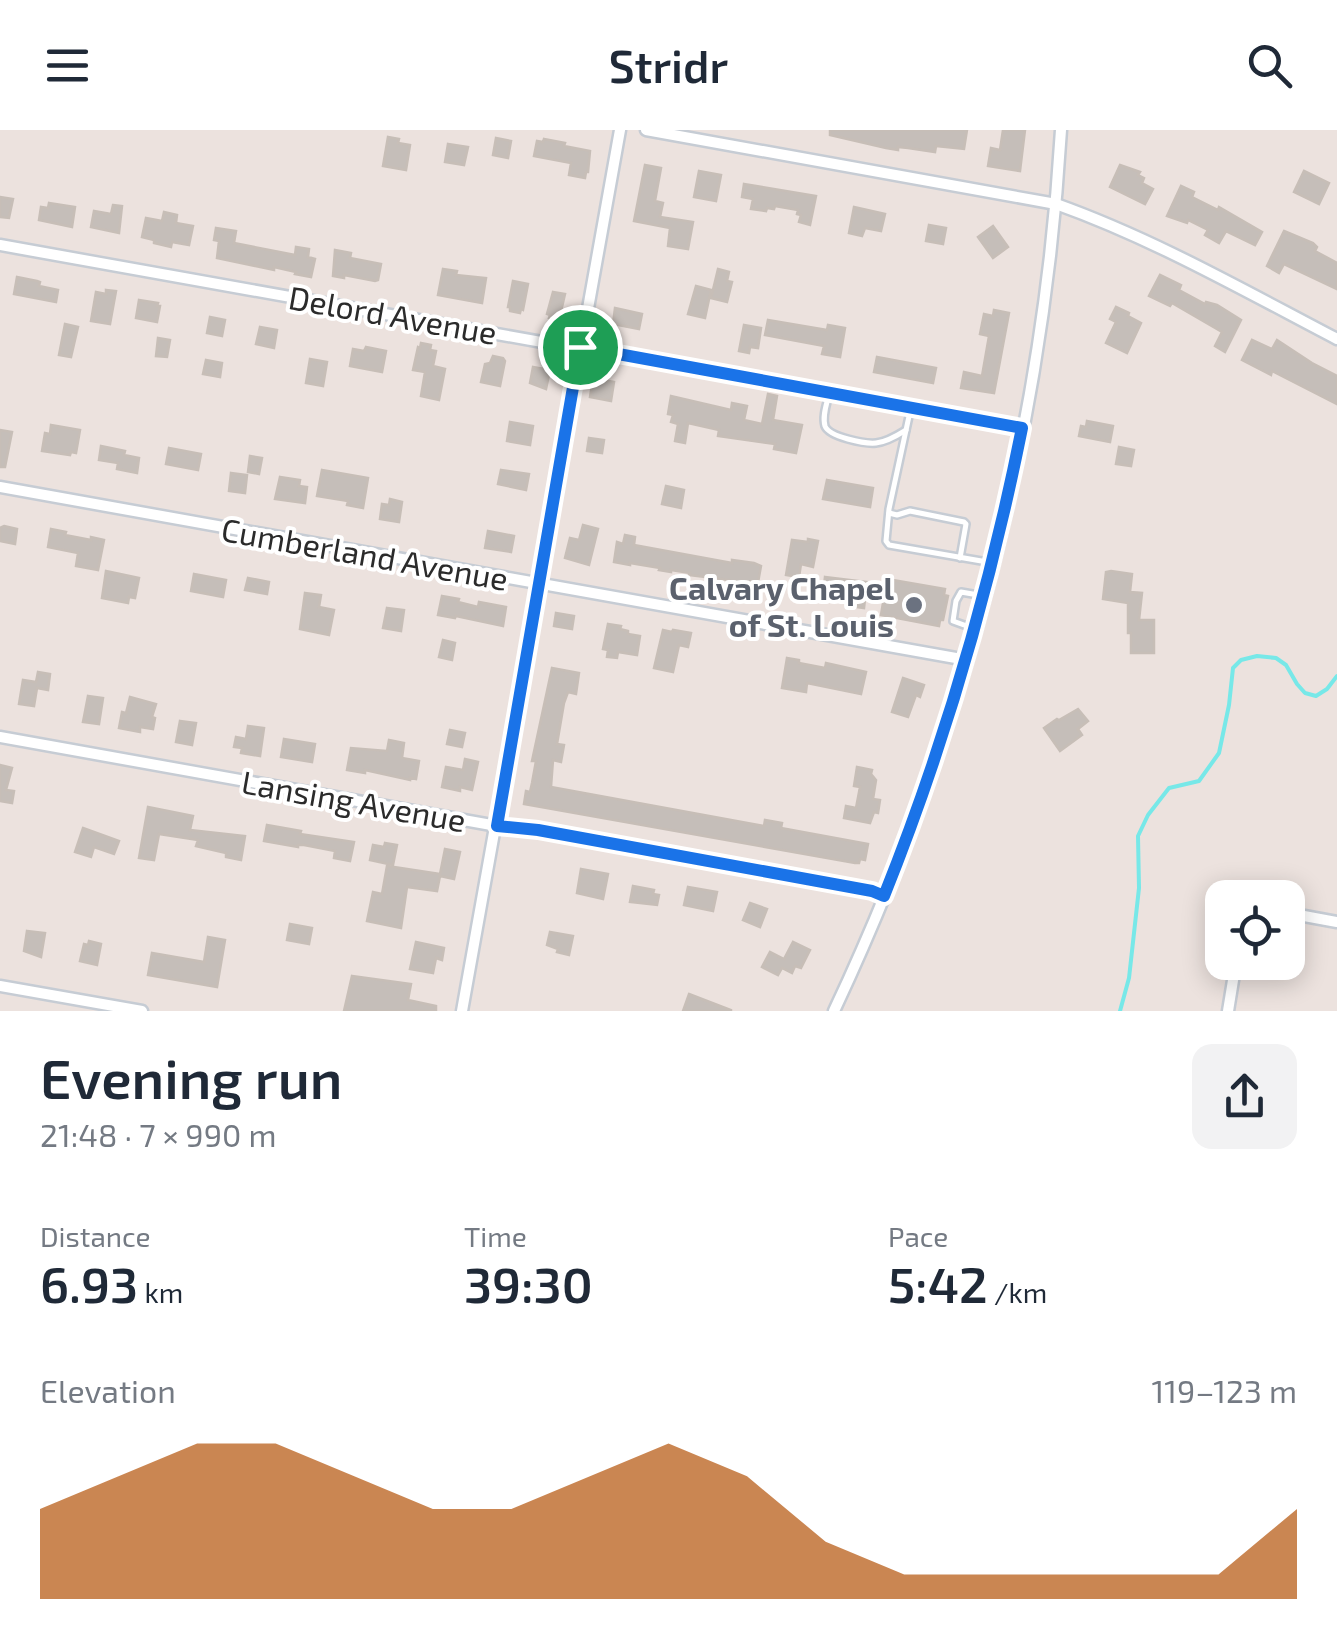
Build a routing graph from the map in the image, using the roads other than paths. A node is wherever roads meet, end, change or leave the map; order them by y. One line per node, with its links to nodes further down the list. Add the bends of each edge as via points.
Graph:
1 (620, 130): 7 (street)
2 (646, 130): 4 (street)
3 (1061, 130): 4 (street)
4 (1056, 204): 6 (street, via 1233,282); 10 (street)
5 (0, 245): 7 (street, Delord Avenue)
6 (1337, 339)
7 (580, 347): 8 (street, Delord Avenue); 16 (street)
8 (829, 392): 9 (street, Delord Avenue); 11 (lane, via 824,422 834,435 875,443)
9 (911, 407): 10 (street, Delord Avenue); 11 (lane)
10 (1022, 428): 15 (street)
11 (906, 430): 13 (lane)
12 (0, 487): 16 (street, Cumberland Avenue)
13 (889, 514): 14 (lane, via 888,545); 14 (lane, via 910,511 964,522)
14 (960, 558): 15 (lane)
15 (992, 564): 17 (street)
16 (539, 584): 19 (street, Cumberland Avenue); 21 (street)
17 (984, 596): 18 (street); 18 (lane, via 964,591 956,601 952,622)
18 (976, 629): 19 (street)
19 (967, 660): 22 (street)
20 (0, 737): 21 (street, Lansing Avenue)
21 (497, 826): 22 (street, Lansing Avenue); 28 (street)
22 (884, 896): 29 (street)
23 (1305, 917): 24 (street)
24 (1337, 922)
25 (1233, 980): 30 (street)
26 (0, 986): 27 (street)
27 (142, 1011)
28 (462, 1011)
29 (834, 1011)
30 (1228, 1011)

